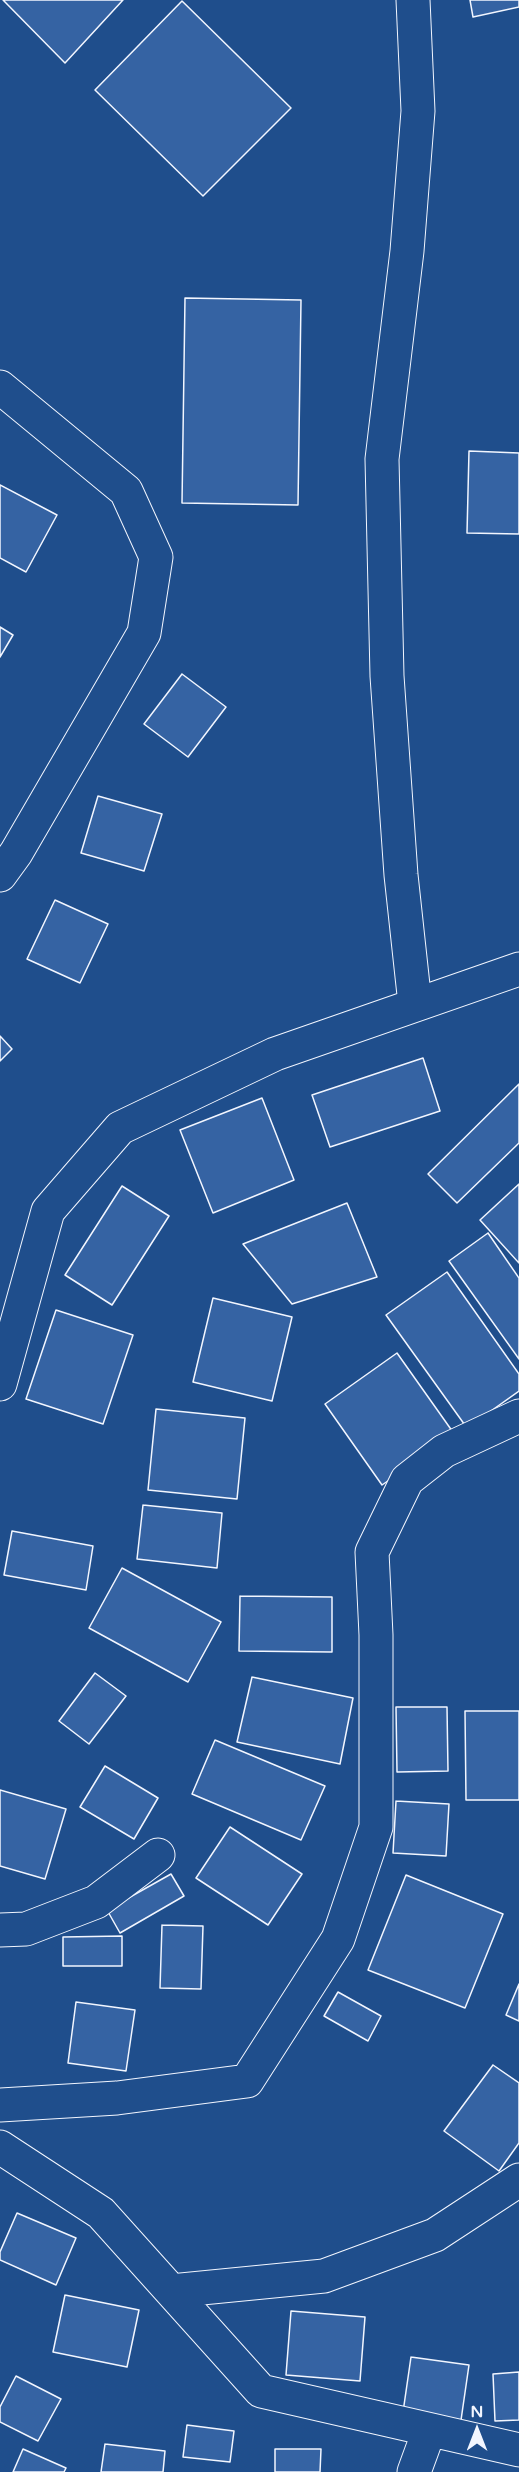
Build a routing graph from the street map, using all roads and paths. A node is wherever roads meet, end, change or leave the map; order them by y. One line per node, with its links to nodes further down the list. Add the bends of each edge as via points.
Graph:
1 (412, 0): 5 (street, via 418,111 407,251 382,459 387,676)
2 (0, 387): 3 (street, via 126,491 156,557 144,633)
3 (0, 875)
4 (519, 969): 5 (street)
5 (415, 1004): 6 (street, via 275,1054 120,1128 48,1211)
6 (0, 1384)
7 (519, 1416): 10 (street, via 444,1451 407,1480 372,1552 376,1827 338,1939 247,2081 117,2098)
8 (158, 1855): 9 (street, via 96,1902 26,1929)
9 (0, 1930)
10 (0, 2105)
11 (0, 2147): 13 (street, via 101,2213)
12 (519, 2180): 13 (street, via 435,2235 324,2276)
13 (171, 2290): 14 (street, via 261,2391)
14 (429, 2431): 15 (street); 16 (street)
15 (519, 2450)
16 (414, 2472)

